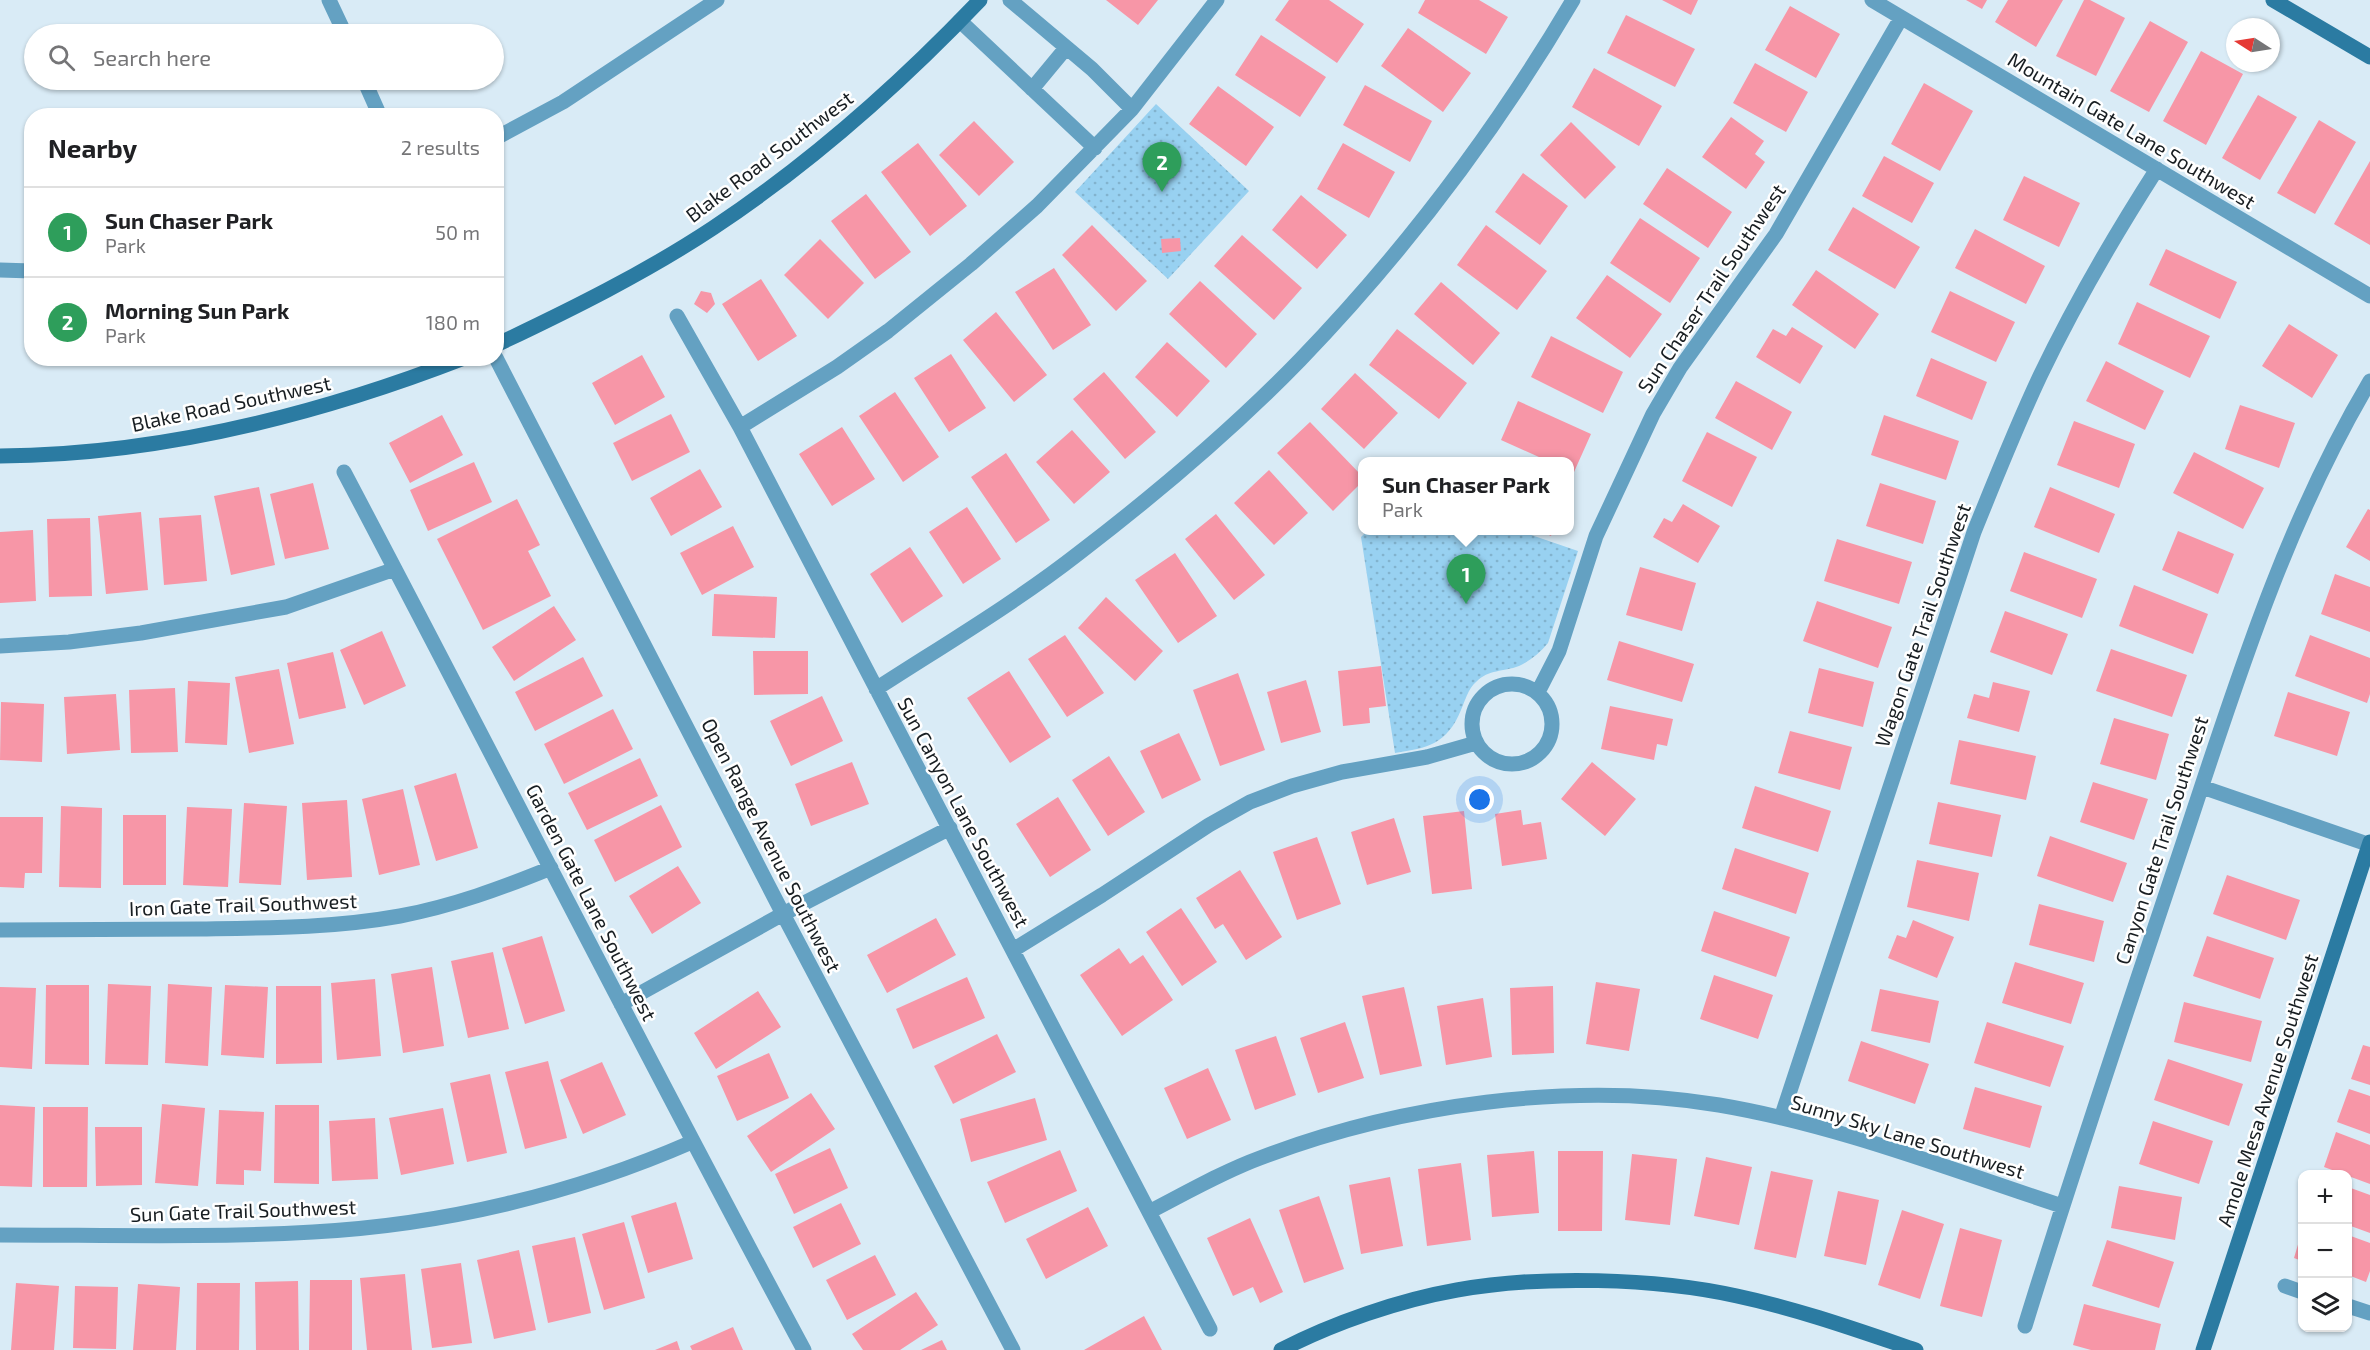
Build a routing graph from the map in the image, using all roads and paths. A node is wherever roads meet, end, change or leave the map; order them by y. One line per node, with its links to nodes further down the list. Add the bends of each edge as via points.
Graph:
1 (330, 0): 11 (street)
2 (717, 0): 18 (street, via 563,102)
3 (980, 0): 10 (street, Blake Road Southwest)
4 (1010, 0): 12 (street)
5 (1217, 0): 17 (street)
6 (1573, 0): 34 (street, via 1460,169 1355,299 1299,361 1188,464 1078,554)
7 (1872, 0): 9 (street, Mountain Gate Lane Southwest)
8 (2273, 0): 13 (street)
9 (1901, 18): 20 (street, Mountain Gate Lane Southwest); 35 (street, Sun Chaser Trail Southwest, via 1776,234 1680,368 1653,414 1596,536 1559,651)
10 (960, 21): 14 (street); 25 (street, Blake Road Southwest, via 903,78 820,148 713,228 606,291)
11 (341, 24)
12 (1066, 48): 14 (street); 17 (street)
13 (2370, 57)
14 (1032, 89): 19 (street)
15 (368, 90): 16 (street)
16 (376, 108)
17 (1132, 109): 19 (street)
18 (504, 134)
19 (1095, 148): 29 (street, via 980,257 888,330)
20 (2157, 169): 23 (street, Mountain Gate Lane Southwest); 45 (street, Wagon Gate Trail Southwest, via 2114,237 2040,375 1978,522)
21 (0, 270): 22 (street)
22 (24, 271)
23 (2370, 296)
24 (677, 316): 29 (street, Sun Canyon Lane Southwest)
25 (504, 341)
26 (442, 366): 30 (street, Blake Road Southwest, via 367,394 253,424 155,442 43,456)
27 (500, 366): 41 (street, Open Range Avenue Southwest)
28 (2370, 381): 37 (street, Canyon Gate Trail Southwest, via 2294,531 2233,690)
29 (740, 427): 34 (street, Sun Canyon Lane Southwest)
30 (0, 456)
31 (344, 472): 32 (street, Garden Gate Lane Southwest)
32 (395, 569): 33 (street, via 286,607 141,633); 40 (street, Garden Gate Lane Southwest)
33 (0, 646)
34 (876, 688): 38 (street, Sun Canyon Lane Southwest)
35 (1538, 692): 36 (street, via 1517,683 1486,692 1472,717); 36 (street, via 1552,714 1552,727 1550,740 1532,759 1521,764 1495,761)
36 (1476, 743): 43 (street, via 1427,757 1342,772 1250,802)
37 (2202, 787): 39 (street); 47 (street, Canyon Gate Trail Southwest)
38 (951, 828): 41 (street); 43 (street, Sun Canyon Lane Southwest)
39 (2370, 844): 60 (street, Amole Mesa Avenue Southwest)
40 (552, 868): 42 (street, Iron Gate Trail Southwest, via 453,904 338,925); 44 (street, Garden Gate Lane Southwest)
41 (783, 914): 44 (street); 57 (street, Open Range Avenue Southwest)
42 (0, 930)
43 (1012, 950): 48 (street, Sun Canyon Lane Southwest)
44 (621, 1004): 46 (street, Garden Gate Lane Southwest)
45 (1781, 1118): 47 (street, Sunny Sky Lane Southwest, via 1838,1132); 48 (street, Sunny Sky Lane Southwest, via 1662,1098 1602,1096 1486,1101 1384,1119 1301,1144 1212,1179)
46 (692, 1142): 49 (street, Sun Gate Trail Southwest, via 609,1174 513,1202 416,1222 315,1232); 56 (street, Garden Gate Lane Southwest)
47 (2062, 1206): 54 (street, Canyon Gate Trail Southwest)
48 (1149, 1212): 55 (street, Sun Canyon Lane Southwest)
49 (0, 1235)
50 (2285, 1286): 51 (street)
51 (2298, 1291)
52 (2352, 1307): 53 (street)
53 (2370, 1313)
54 (2025, 1326)
55 (1210, 1329)
56 (804, 1350)
57 (1013, 1350)
58 (1281, 1350): 59 (street, via 1388,1307 1457,1290 1529,1282 1596,1281 1664,1284 1736,1296 1814,1316)
59 (1916, 1350)
60 (2203, 1350)

